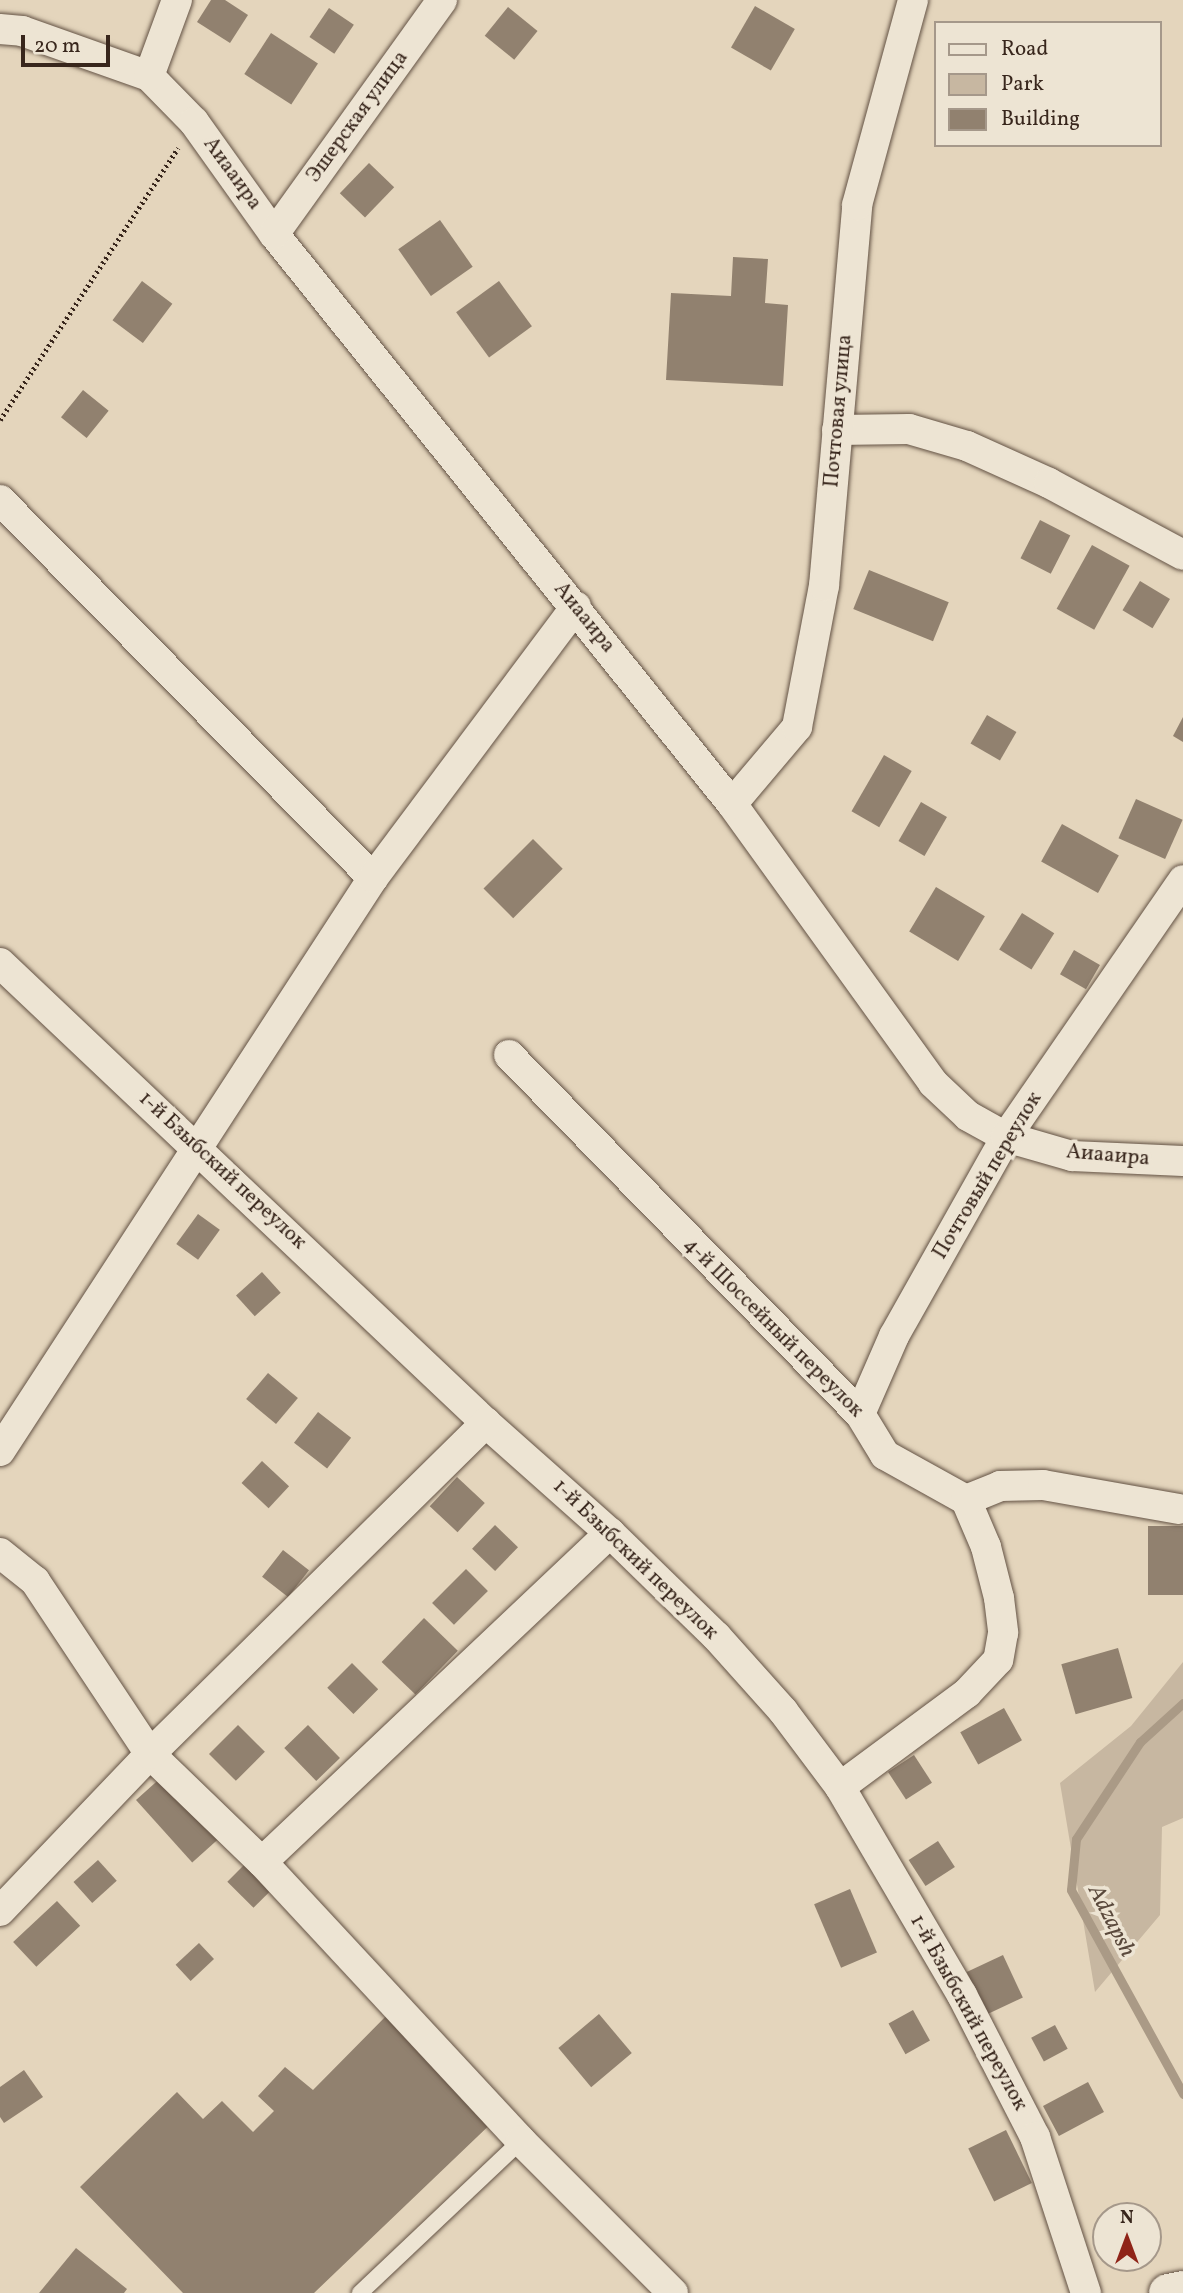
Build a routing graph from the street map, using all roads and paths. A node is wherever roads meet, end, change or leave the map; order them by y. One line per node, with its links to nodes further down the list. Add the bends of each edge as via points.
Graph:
1 (177, 0): 5 (street)
2 (442, 0): 7 (street, Эшерская улица)
3 (913, 0): 9 (street, Почтовая улица, via 857,205)
4 (0, 29): 5 (street, Аиааира, via 22,31)
5 (149, 76): 6 (street, Аиааира)
6 (194, 122): 7 (street, Аиааира); 8 (path)
7 (274, 233): 12 (street, Аиааира)
8 (0, 419)
9 (837, 430): 11 (street, via 909,429 967,446 1049,483); 13 (street, Почтовая улица, via 824,586 797,727)
10 (0, 500): 14 (street)
11 (1183, 555)
12 (576, 607): 13 (street, Аиааира); 14 (street)
13 (732, 804): 18 (street, Аиааира, via 933,1083 968,1116)
14 (373, 878): 19 (street)
15 (1183, 880): 18 (street, Почтовый переулок)
16 (0, 963): 19 (street, 1-й Бзыбский переулок)
17 (509, 1055): 21 (street, 4-й Шоссейный переулок)
18 (1006, 1137): 20 (street, Аиааира, via 1072,1156); 21 (street, Почтовый переулок, via 894,1336)
19 (195, 1145): 22 (street, 1-й Бзыбский переулок); 23 (street)
20 (1183, 1161)
21 (860, 1413): 24 (street, 4-й Шоссейный переулок, via 885,1455)
22 (486, 1423): 26 (street, 1-й Бзыбский переулок); 28 (street)
23 (0, 1451)
24 (965, 1500): 25 (street, via 999,1486 1043,1485); 29 (street, via 986,1547 999,1598 1003,1633 998,1660 967,1693)
25 (1179, 1510)
26 (610, 1533): 29 (street, 1-й Бзыбский переулок, via 716,1636 783,1711); 30 (street)
27 (0, 1553): 28 (street, via 35,1581)
28 (150, 1754): 30 (street); 31 (street)
29 (840, 1787): 36 (street, 1-й Бзыбский переулок, via 962,1995 1035,2137)
30 (262, 1862): 32 (street)
31 (0, 1911)
32 (521, 2141): 34 (lane); 35 (street)
33 (1183, 2290): 37 (main road)
34 (360, 2293)
35 (673, 2293)
36 (1086, 2293)
37 (1168, 2293)

